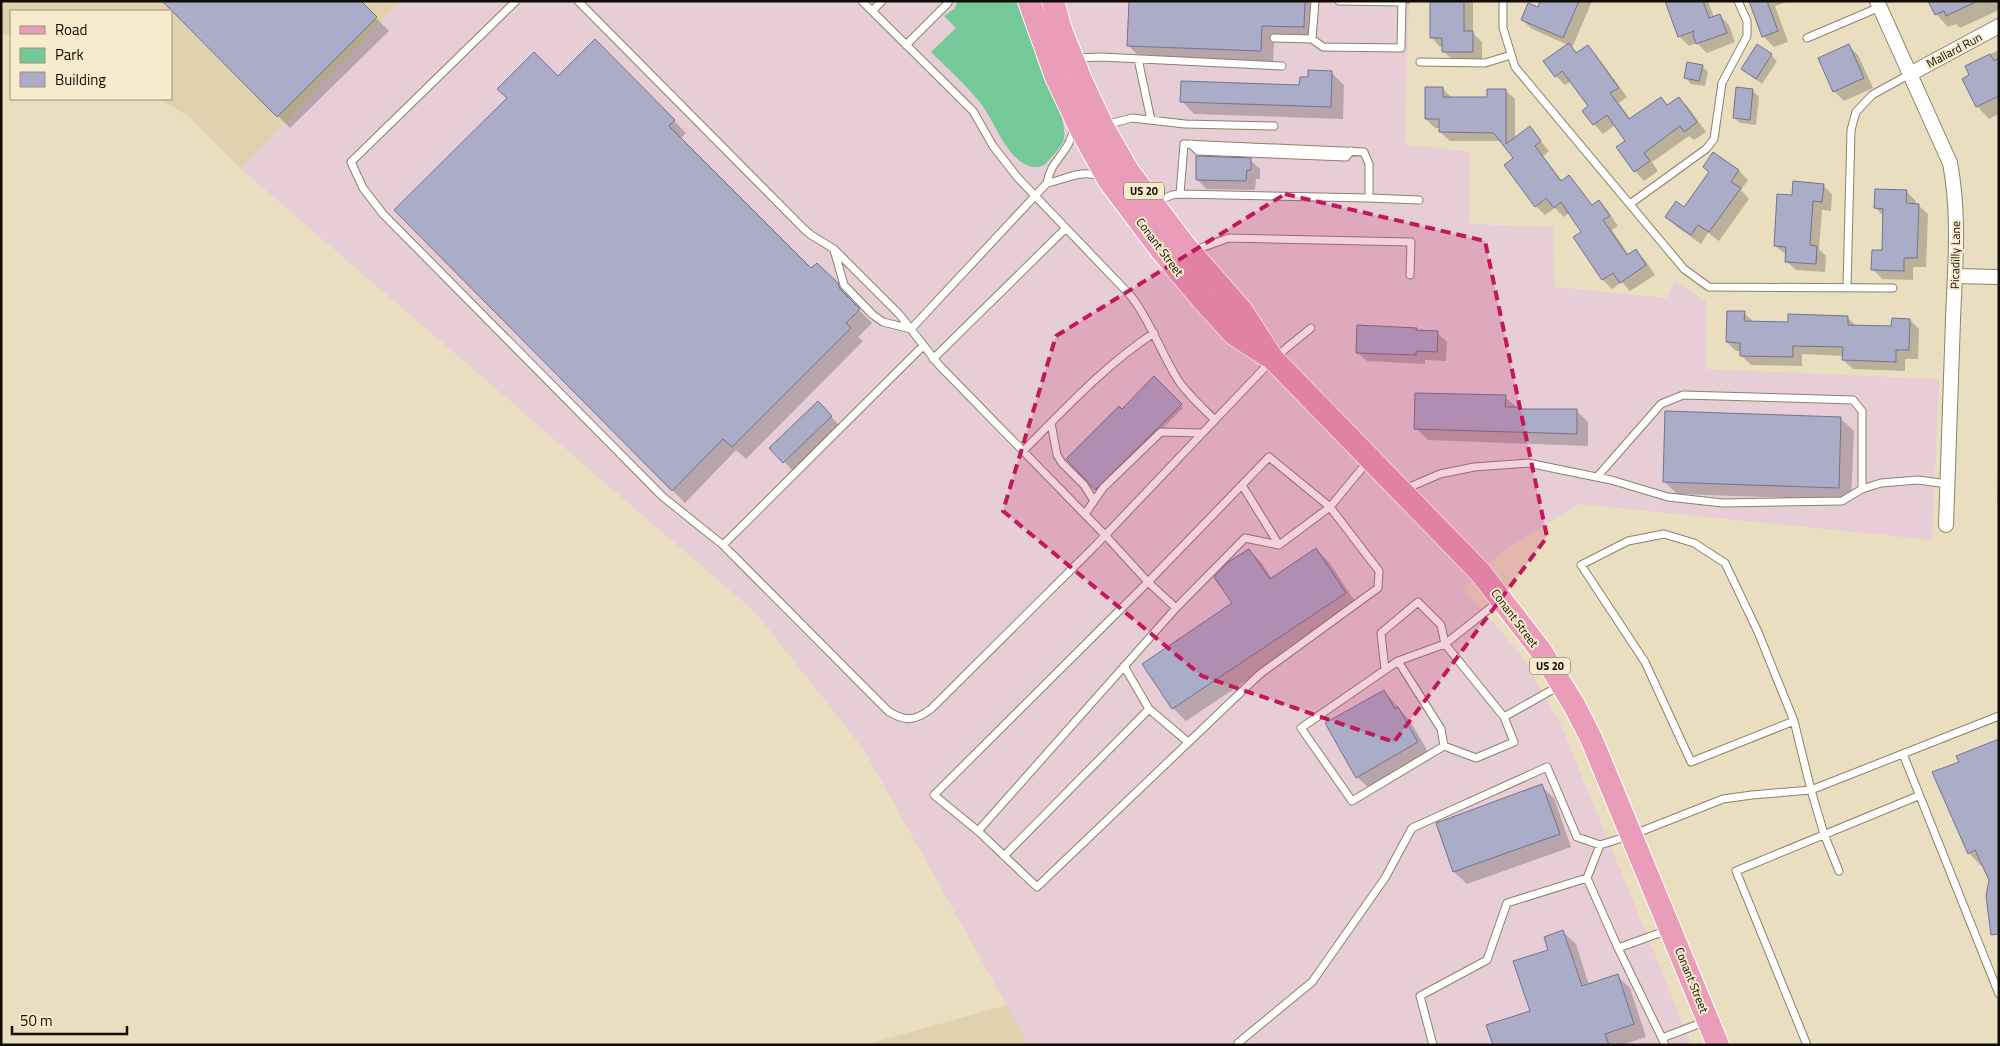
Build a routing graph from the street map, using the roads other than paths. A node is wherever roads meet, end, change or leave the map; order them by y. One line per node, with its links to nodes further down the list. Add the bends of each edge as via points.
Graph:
1 (516, 1): 68 (lane, via 351,162 364,188 383,214 663,497)
2 (578, 1): 39 (lane, via 811,235)
3 (862, 1): 14 (lane)
4 (882, 1): 14 (lane)
5 (947, 1): 19 (lane)
6 (1029, 1): 26 (main road, Conant Street / US 20, via 1056,77)
7 (1053, 1): 21 (main road, Conant Street / US 20)
8 (1314, 1): 18 (lane)
9 (1339, 1): 12 (lane)
10 (1503, 1): 20 (lane, via 1503,28)
11 (1738, 1): 37 (lane, via 1746,20 1746,36 1722,83 1714,139 1706,149)
12 (1402, 2): 18 (lane, via 1401,48 1323,47)
13 (1879, 4): 17 (lane); 25 (street, Picadilly Lane)
14 (872, 11): 19 (lane)
15 (1999, 26): 25 (street, Mallard Run)
16 (1274, 38): 18 (lane)
17 (1807, 38)
18 (1312, 39)
19 (906, 45): 33 (lane, via 973,111 993,146)
20 (1512, 55): 23 (lane, via 1485,63); 37 (lane, via 1515,67)
21 (1072, 58): 22 (lane); 28 (main road, Conant Street / US 20)
22 (1138, 59): 24 (lane); 27 (lane)
23 (1420, 62)
24 (1282, 66)
25 (1910, 74): 42 (street, Picadilly Lane, via 1950,163 1955,210); 44 (lane, via 1872,95 1856,112 1851,130)
26 (1075, 118): 30 (lane, via 1071,140 1052,168); 31 (main road, Conant Street / US 20)
27 (1151, 120): 28 (lane, via 1132,118); 29 (lane)
28 (1102, 125): 36 (main road, Conant Street / US 20, via 1128,171)
29 (1274, 126)
30 (1047, 184): 31 (lane, via 1087,173 1098,175); 33 (lane)
31 (1115, 188): 51 (main road, Conant Street, via 1180,275 1234,334)
32 (1180, 194): 34 (lane); 34 (lane, via 1184,144 1191,144 1364,152 1369,164); 36 (lane)
33 (1034, 196): 38 (lane); 46 (lane)
34 (1368, 198): 35 (lane)
35 (1420, 200)
36 (1154, 203): 40 (main road, Conant Street / US 20)
37 (1630, 204): 44 (lane, via 1684,269 1709,287)
38 (1066, 228): 48 (lane, via 1131,296); 50 (lane)
39 (834, 249): 46 (lane); 46 (lane, via 844,285 861,303 883,322)
40 (1190, 252): 41 (lane, via 1229,238 1411,242); 51 (main road, Conant Street / US 20, via 1241,310)
41 (1410, 274)
42 (1955, 276): 43 (street); 58 (street, Picadilly Lane)
43 (1999, 277)
44 (1847, 287): 45 (lane)
45 (1893, 288)
46 (911, 328): 49 (lane)
47 (1311, 328): 51 (lane)
48 (1154, 333): 52 (lane, via 1188,394); 53 (lane, via 1126,352)
49 (923, 346): 50 (lane); 68 (lane)
50 (933, 359): 55 (lane)
51 (1273, 359): 52 (lane); 56 (main road, Conant Street / US 20)
52 (1214, 420): 54 (lane)
53 (1051, 423): 55 (lane); 62 (lane, via 1057,455 1084,485)
54 (1202, 433): 62 (lane, via 1161,432 1103,488); 66 (lane)
55 (1023, 451): 64 (lane)
56 (1370, 459): 61 (main road, Conant Street / US 20); 63 (lane)
57 (1597, 477): 60 (lane, via 1668,497 1723,503 1842,501); 60 (lane, via 1661,404 1683,395 1853,400 1862,411); 61 (lane, via 1528,463 1474,467 1440,474)
58 (1947, 484): 60 (lane, via 1881,482); 65 (street, Picadilly Lane)
59 (1242, 485): 63 (lane, via 1269,457); 67 (lane); 69 (lane)
60 (1862, 489)
61 (1400, 491): 70 (main road, Conant Street / US 20, via 1480,572)
62 (1094, 502): 64 (lane)
63 (1330, 507): 67 (lane); 81 (lane, via 1379,571 1378,588 1260,674)
64 (1085, 514): 66 (lane)
65 (1946, 525)
66 (1105, 535): 68 (lane, via 931,709 912,719 899,718 888,711); 69 (lane)
67 (1280, 545): 71 (lane, via 1245,538)
68 (723, 546)
69 (1148, 582): 71 (lane); 86 (lane, via 934,795)
70 (1502, 599): 72 (lane); 76 (main road, Conant Street / US 20, via 1541,651)
71 (1176, 608): 74 (lane)
72 (1445, 644): 73 (lane); 75 (lane, via 1441,625 1418,602 1381,633); 79 (lane)
73 (1398, 661): 75 (lane); 82 (lane, via 1441,729)
74 (1124, 666): 77 (lane); 86 (lane)
75 (1386, 670): 82 (lane, via 1301,728 1352,801)
76 (1561, 685): 79 (lane); 88 (main road, Conant Street / US 20, via 1591,738)
77 (1149, 709): 81 (lane); 90 (lane)
78 (1999, 716): 83 (lane)
79 (1504, 717): 82 (lane, via 1514,742 1476,758)
80 (1794, 721): 80 (lane, via 1758,632 1725,563 1694,543 1664,534 1628,541 1581,565 1645,662 1691,762); 84 (lane)
81 (1188, 742): 90 (lane, via 1037,887)
82 (1444, 746)
83 (1903, 754): 84 (lane); 85 (lane)
84 (1810, 790): 87 (lane); 88 (lane, via 1724,800)
85 (1918, 796): 87 (lane); 95 (lane)
86 (978, 831): 90 (lane)
87 (1824, 834): 91 (lane); 101 (lane, via 1736,870)
88 (1632, 835): 89 (lane); 93 (main road, Conant Street / US 20)
89 (1600, 845): 92 (lane); 98 (lane, via 1577,836 1547,767 1412,828 1385,878 1312,982)
90 (1004, 856)
91 (1839, 870)
92 (1587, 878): 94 (lane); 99 (lane, via 1507,903 1488,960 1420,996)
93 (1670, 929): 94 (lane); 96 (main road, Conant Street / US 20)
94 (1618, 948): 97 (lane)
95 (1999, 994)
96 (1708, 1021): 97 (lane); 100 (main road, Conant Street / US 20)
97 (1664, 1041)
98 (1238, 1043)
99 (1433, 1045)
100 (1718, 1045)
101 (1807, 1045)

